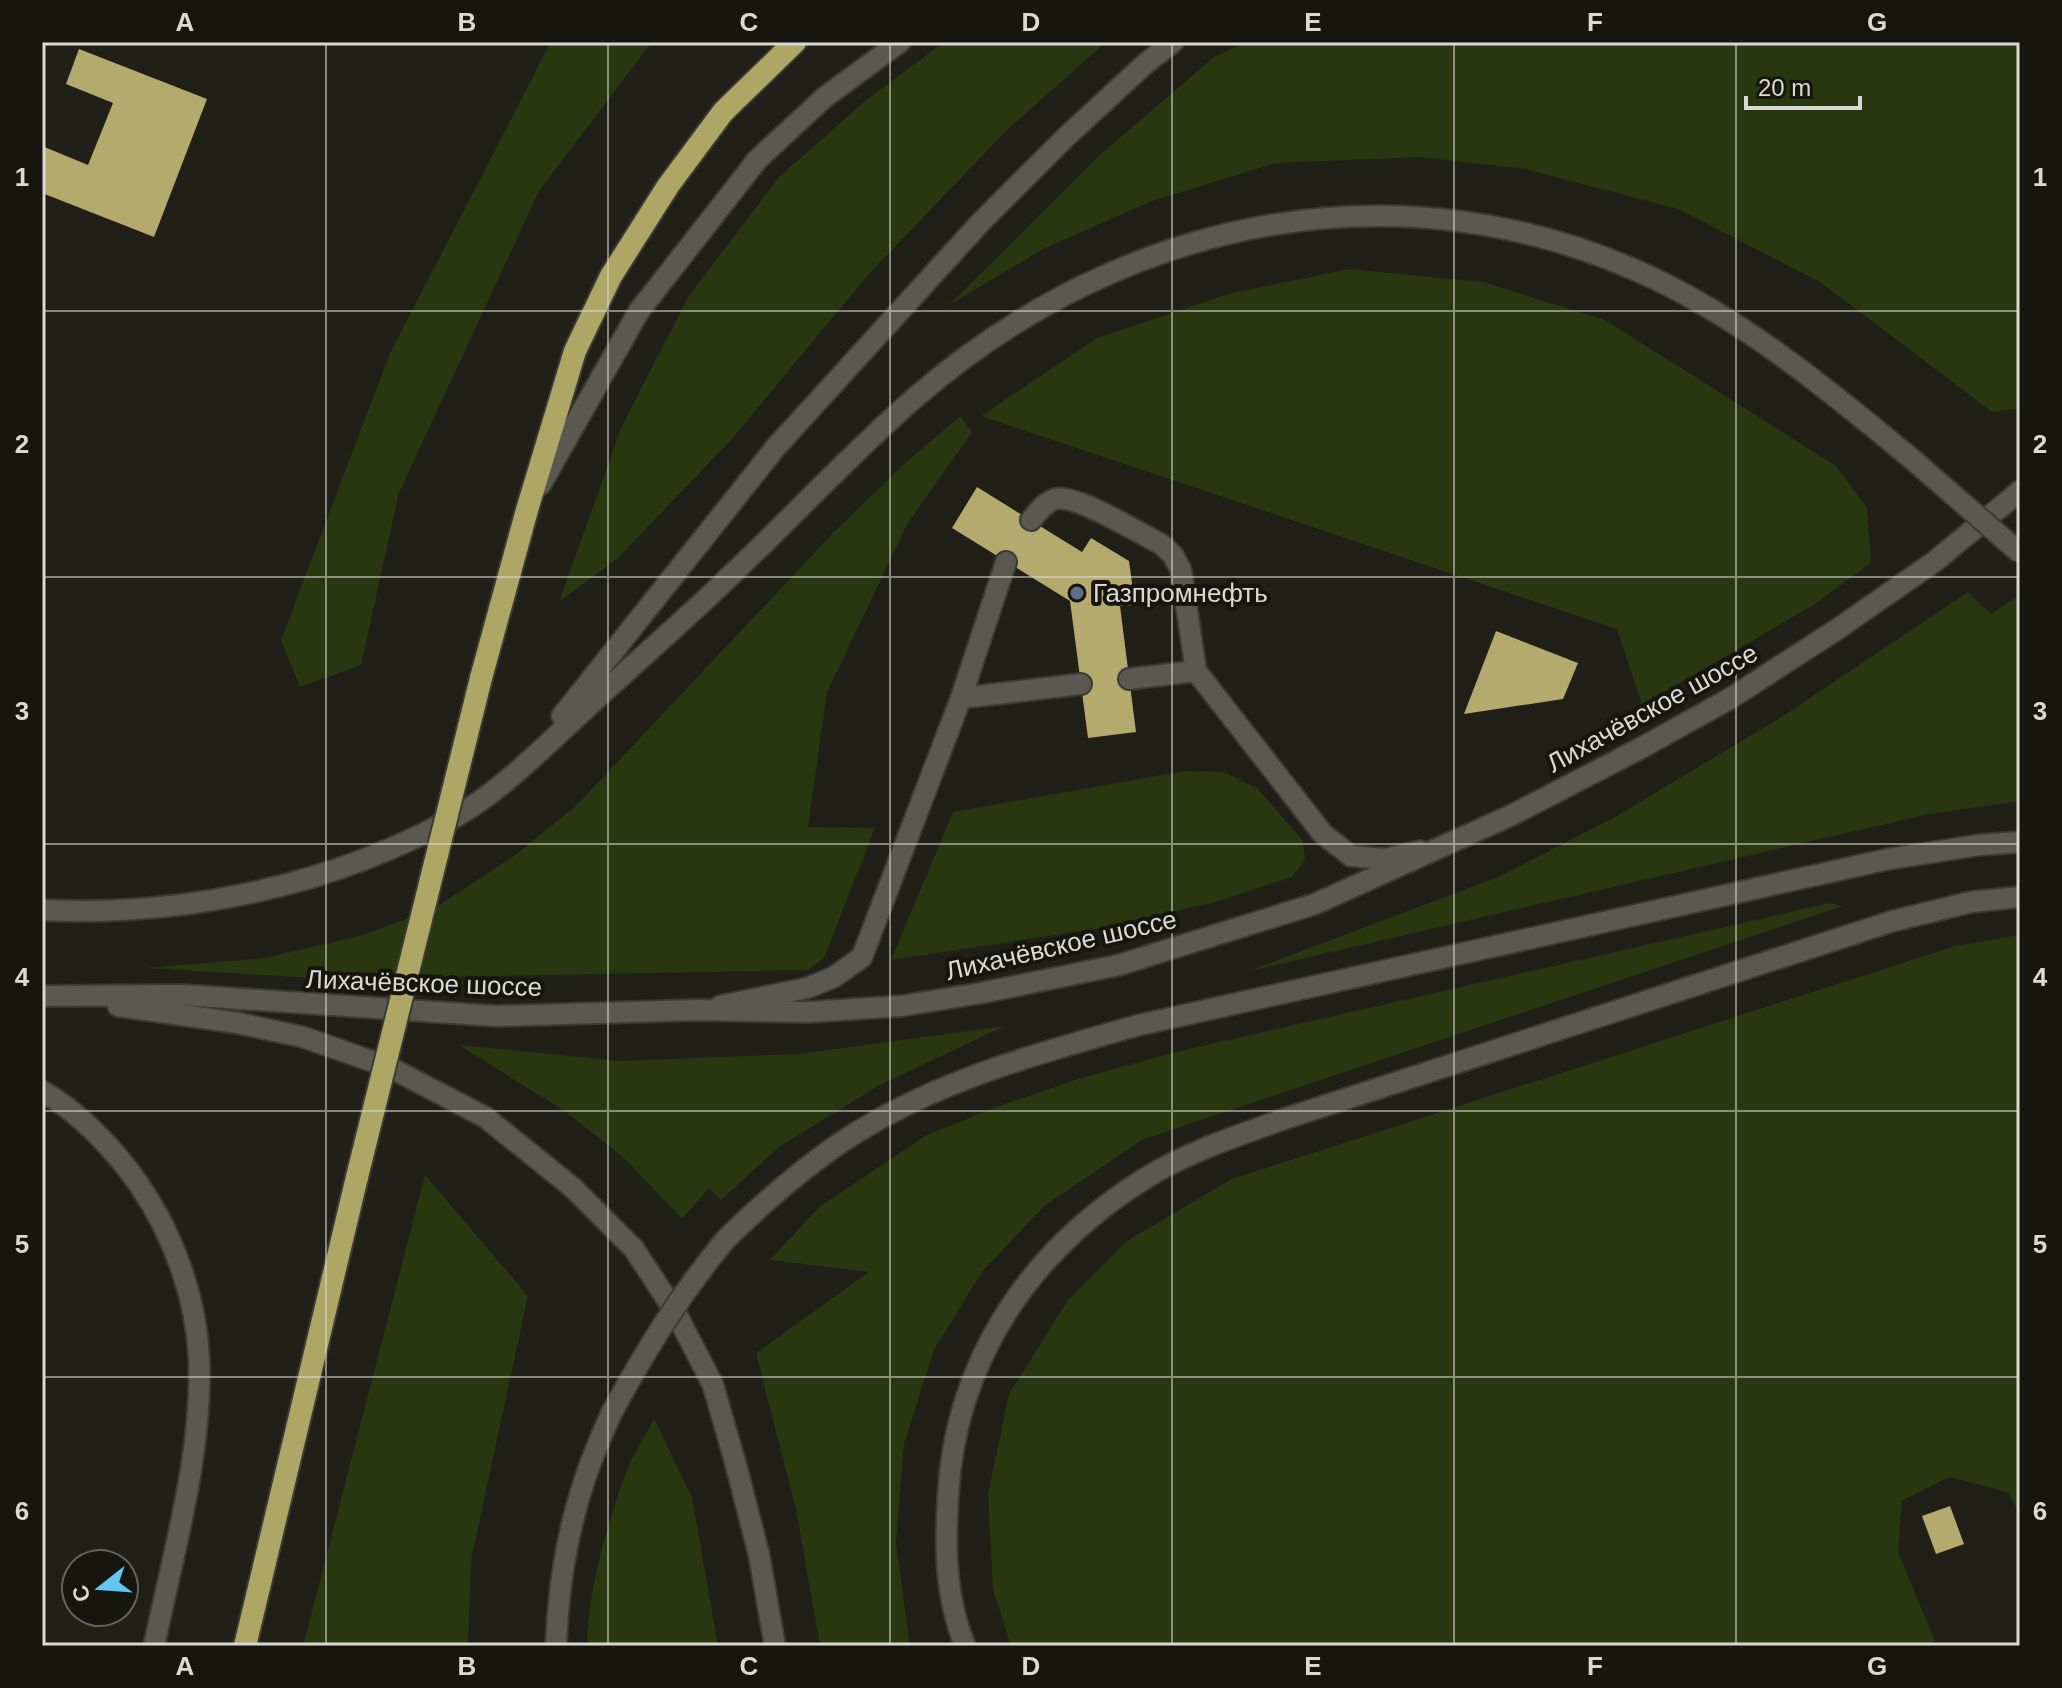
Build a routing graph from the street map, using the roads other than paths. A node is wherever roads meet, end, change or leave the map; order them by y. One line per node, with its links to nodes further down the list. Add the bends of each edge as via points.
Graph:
1 (795, 42): 5 (highway, via 723,112 611,276 575,351)
2 (900, 42): 5 (main road, via 825,97 758,159 705,223 639,311)
3 (1173, 42): 13 (main road, via 980,223 776,447)
4 (2020, 491): 15 (main road, Лихачёвское шоссе, via 1934,562 1731,698)
5 (527, 510): 22 (highway, bridge, via 357,1177)
6 (1031, 520): 9 (main road, via 1053,500 1072,498 1161,544 1181,570)
7 (2020, 553): 13 (main road, bridge, via 1828,389 1657,280 1570,244 1504,227 1365,215 1278,224 1196,241 1122,266 994,336 928,387)
8 (1006, 562): 12 (main road)
9 (1196, 671): 10 (main road); 15 (main road, via 1323,834 1351,856 1384,859)
10 (1129, 679)
11 (1081, 684): 12 (main road)
12 (961, 698): 19 (main road, via 862,957 807,988)
13 (523, 766): 17 (main road, via 465,812 327,873 160,906)
14 (2020, 842): 23 (main road, bridge, via 1889,859 1139,1025 966,1078 859,1131 768,1198 726,1239 645,1350 583,1483 566,1545)
15 (1447, 845): 19 (main road, Лихачёвское шоссе, via 1315,904 1119,965 901,1006 810,1012)
16 (2020, 897): 25 (main road, via 1971,902 1893,921 1284,1119 1146,1178 1088,1219 1034,1272 989,1341 962,1408 949,1478 945,1553 956,1624)
17 (42, 910)
18 (46, 996): 19 (main road, Лихачёвское шоссе, via 183,995 496,1016); 24 (main road, via 238,1023 303,1037 391,1068 485,1117 572,1187 634,1249 676,1313 713,1385 759,1555)
19 (697, 1010)
20 (42, 1091): 21 (main road, via 91,1129 127,1167 157,1211 192,1303 199,1358 197,1413 188,1484)
21 (154, 1646)
22 (245, 1646)
23 (556, 1646)
24 (775, 1646)
25 (965, 1646)

